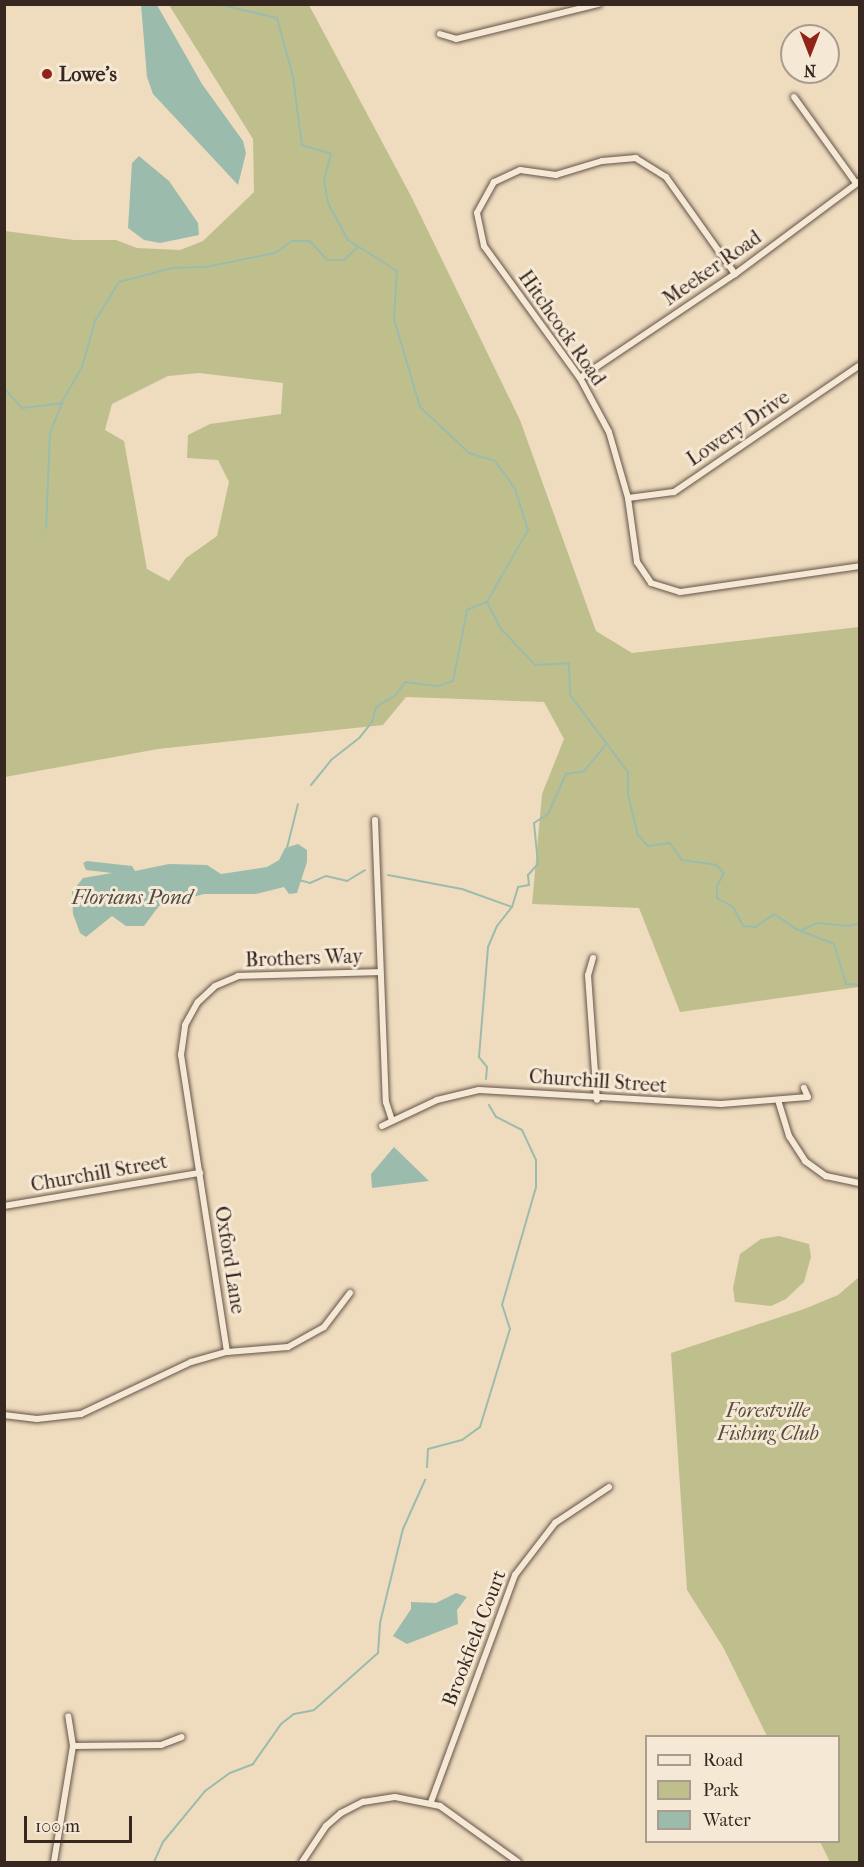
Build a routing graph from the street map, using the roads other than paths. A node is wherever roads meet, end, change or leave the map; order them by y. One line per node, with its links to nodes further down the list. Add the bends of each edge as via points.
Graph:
1 (599, 4): 2 (street, via 456,39)
2 (440, 34)
3 (794, 97): 4 (street)
4 (858, 182): 5 (street, Meeker Road)
5 (735, 274): 7 (street, Meeker Road); 7 (street, Hitchcock Road, via 666,177 636,158 602,161 556,175 520,170 494,182 477,213 484,246)
6 (860, 365): 8 (street, Lowery Drive, via 674,492)
7 (580, 378): 8 (street, Hitchcock Road, via 609,432)
8 (628, 498): 9 (street, Hitchcock Road, via 637,561 651,583 680,592)
9 (860, 566)
10 (375, 820): 12 (street)
11 (593, 958): 14 (street, via 588,975)
12 (380, 972): 16 (street, via 386,1102); 18 (street, Brothers Way, via 238,976 215,986 198,1002 185,1025 181,1055)
13 (804, 1088): 15 (street, Churchill Street, via 808,1097)
14 (597, 1100): 15 (street, Churchill Street, via 721,1104); 16 (street, Churchill Street, via 479,1090 437,1100)
15 (778, 1100): 19 (street, via 789,1136 804,1161 826,1176)
16 (392, 1120): 17 (street, Churchill Street)
17 (382, 1126)
18 (200, 1173): 20 (street, Churchill Street); 22 (street, Oxford Lane)
19 (860, 1183)
20 (4, 1206)
21 (350, 1293): 22 (street, via 324,1327 288,1347)
22 (227, 1352): 23 (street, via 191,1362 81,1414 38,1419)
23 (4, 1415)
24 (609, 1487): 28 (street, Brookfield Court, via 555,1523 515,1575)
25 (68, 1716): 27 (street)
26 (182, 1737): 27 (street, via 161,1745)
27 (73, 1746): 29 (street)
28 (431, 1802): 30 (street, via 395,1797 363,1802 326,1826); 31 (street)
29 (54, 1863)
30 (302, 1863)
31 (518, 1863)

